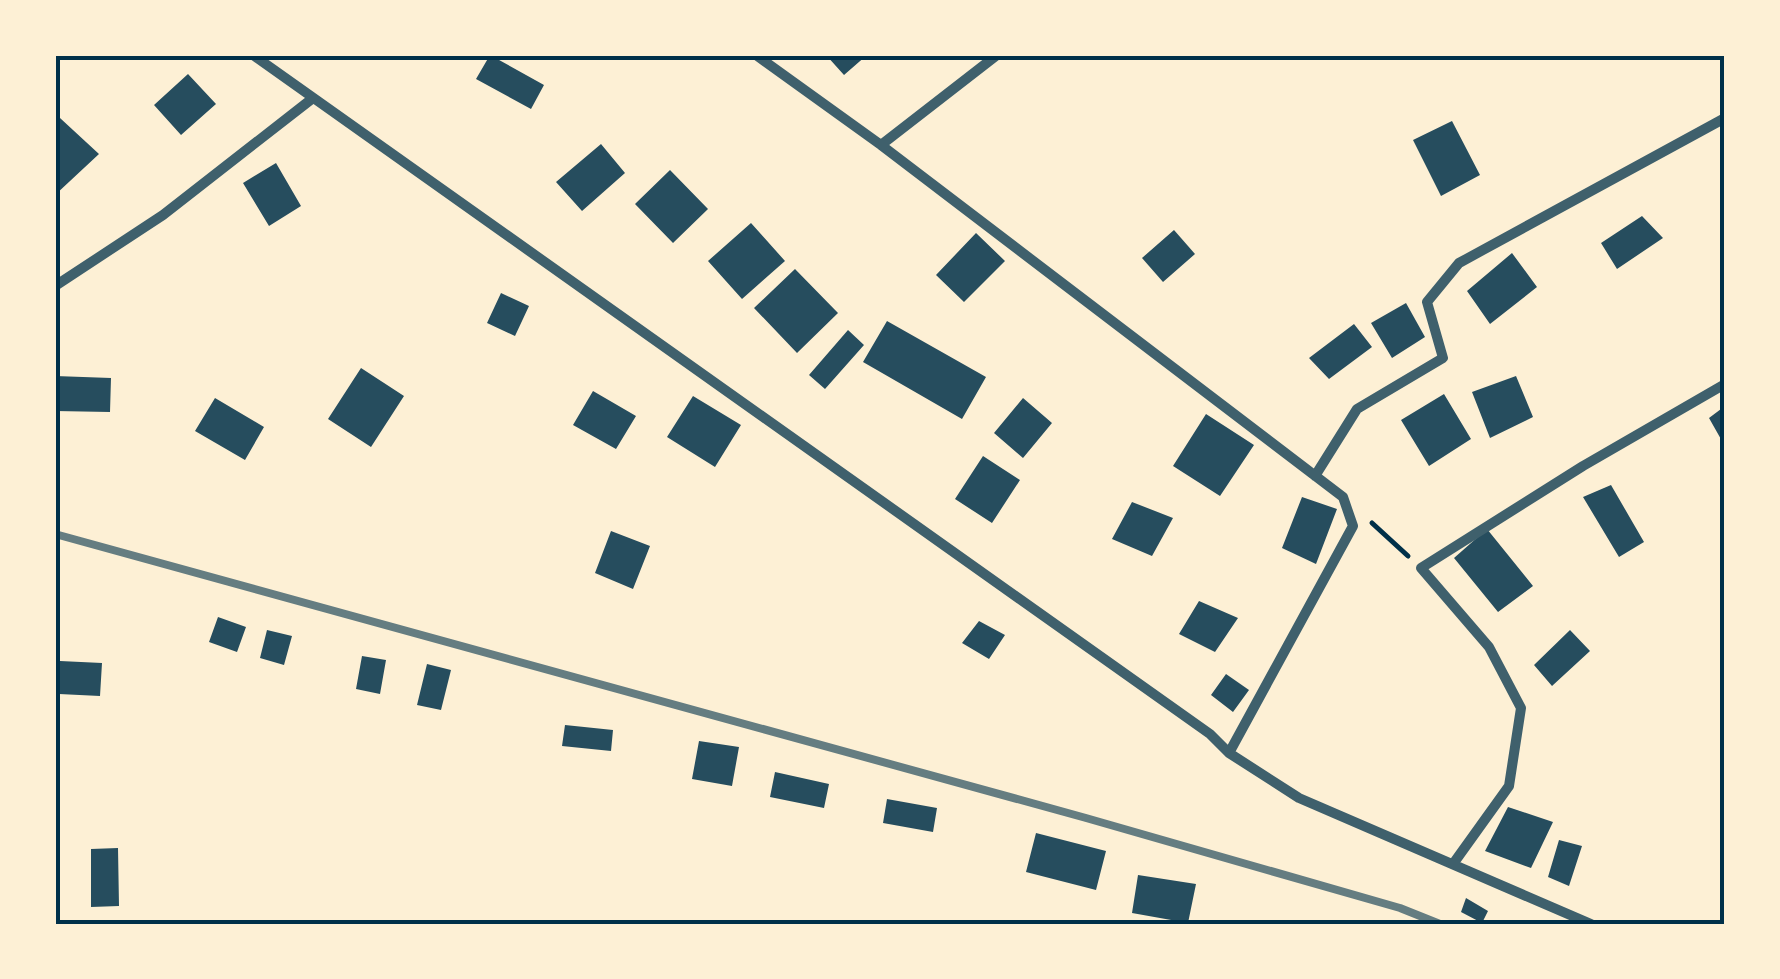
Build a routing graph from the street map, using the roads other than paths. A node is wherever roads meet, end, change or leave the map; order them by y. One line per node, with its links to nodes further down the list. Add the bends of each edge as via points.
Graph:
1 (253, 55): 4 (street)
2 (756, 55): 6 (street)
3 (996, 55): 6 (street)
4 (313, 98): 7 (street, via 163,215); 10 (street)
5 (1725, 118): 9 (street, via 1459,262 1427,302 1444,358 1357,409)
6 (881, 146): 9 (street)
7 (55, 286)
8 (1725, 384): 11 (street, via 1421,568 1489,647 1521,708 1509,786)
9 (1315, 476): 10 (street, via 1343,497 1353,526)
10 (1230, 753): 11 (street, via 1299,798)
11 (1453, 864): 12 (street)
12 (1591, 924)

